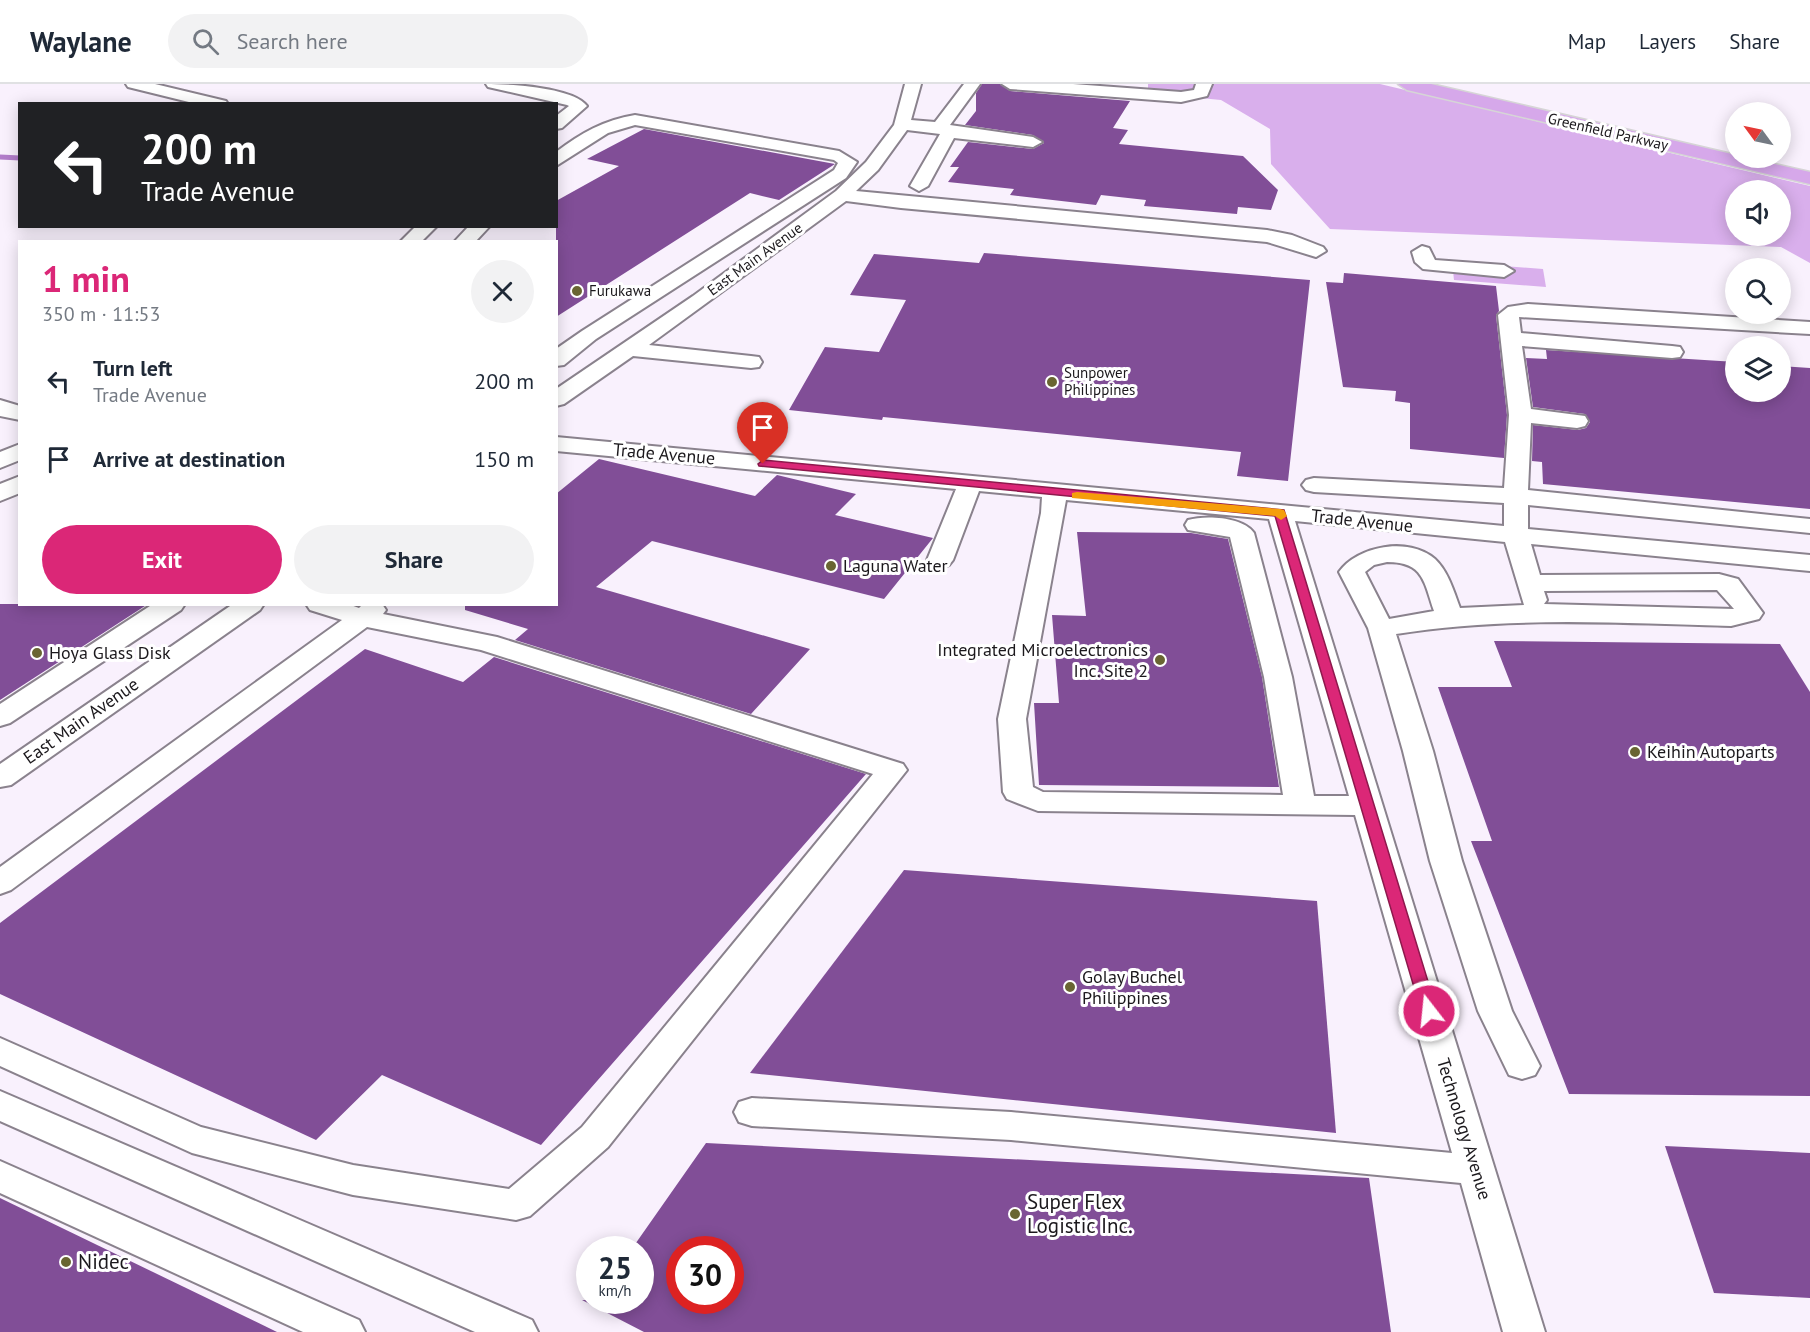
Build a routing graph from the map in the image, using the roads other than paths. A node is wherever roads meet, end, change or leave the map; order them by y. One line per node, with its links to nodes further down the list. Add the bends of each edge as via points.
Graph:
1 (134, 84): 10 (street)
2 (494, 84): 11 (street, via 572,101 579,106)
3 (913, 84): 12 (street, East Main Avenue)
4 (972, 84): 13 (street)
5 (1010, 84): 8 (street, via 1181,97 1201,93)
6 (1048, 84): 7 (street, via 1104,89)
7 (1116, 84)
8 (1204, 84)
9 (1407, 84): 16 (main road, Greenfield Parkway)
10 (211, 102)
11 (558, 122)
12 (902, 124): 13 (street); 18 (street, East Main Avenue, via 872,166)
13 (944, 130): 14 (street); 17 (street)
14 (1033, 142)
15 (558, 159): 26 (street, via 596,133 635,120 839,156 848,162 840,174)
16 (1810, 178)
17 (919, 186)
18 (842, 195): 23 (street, via 1267,236); 27 (street, East Main Avenue)
19 (426, 228): 21 (street)
20 (479, 228): 22 (street)
21 (411, 240)
22 (465, 240)
23 (1316, 251)
24 (1422, 252): 25 (street, via 1430,265)
25 (1503, 274)
26 (659, 292): 27 (street); 32 (street)
27 (700, 300): 30 (street, East Main Avenue)
28 (1808, 332): 29 (street, via 1528,310 1509,315)
29 (1513, 339): 31 (street); 37 (street)
30 (628, 349): 33 (street); 34 (street, East Main Avenue)
31 (1672, 352)
32 (558, 358)
33 (752, 362)
34 (558, 398)
35 (0, 407): 36 (street)
36 (18, 413)
37 (1520, 415): 38 (street); 46 (street)
38 (1577, 421)
39 (558, 444): 42 (street, Trade Avenue)
40 (18, 452): 41 (street)
41 (0, 461)
42 (970, 483): 47 (street, Trade Avenue); 51 (street)
43 (18, 484): 45 (street)
44 (1314, 485): 46 (street)
45 (0, 494)
46 (1516, 496): 49 (street); 50 (street)
47 (1053, 503): 48 (street, Trade Avenue); 63 (street, via 1242,532 1278,677); 63 (street, via 1012,719 1018,792 1038,801)
48 (1280, 513): 50 (street, Trade Avenue); 64 (street, Technology Avenue)
49 (1810, 526)
50 (1516, 536): 52 (street, Trade Avenue); 53 (street)
51 (940, 560)
52 (1810, 563)
53 (1529, 583): 58 (street); 58 (street, via 1719,582 1729,585 1750,613 1731,618)
54 (169, 606): 61 (street)
55 (237, 606): 62 (street, East Main Avenue)
56 (334, 606): 57 (street)
57 (371, 611): 65 (street); 66 (street, via 487,643 892,771 595,1137 516,1205 353,1180 192,1139)
58 (1537, 612): 59 (street)
59 (1450, 617): 60 (street); 60 (street, via 1427,565 1413,556 1366,556 1352,572)
60 (1381, 628): 67 (street, via 1446,861 1495,1011)
61 (0, 717)
62 (0, 778)
63 (1300, 805): 64 (street)
64 (1368, 806): 70 (street, Technology Avenue)
65 (0, 883)
66 (0, 1051)
67 (1522, 1066)
68 (0, 1105): 73 (street)
69 (752, 1113): 70 (street, via 1011,1126)
70 (1476, 1170): 74 (street, Technology Avenue)
71 (0, 1176): 72 (street)
72 (344, 1332)
73 (517, 1332)
74 (1524, 1332)

